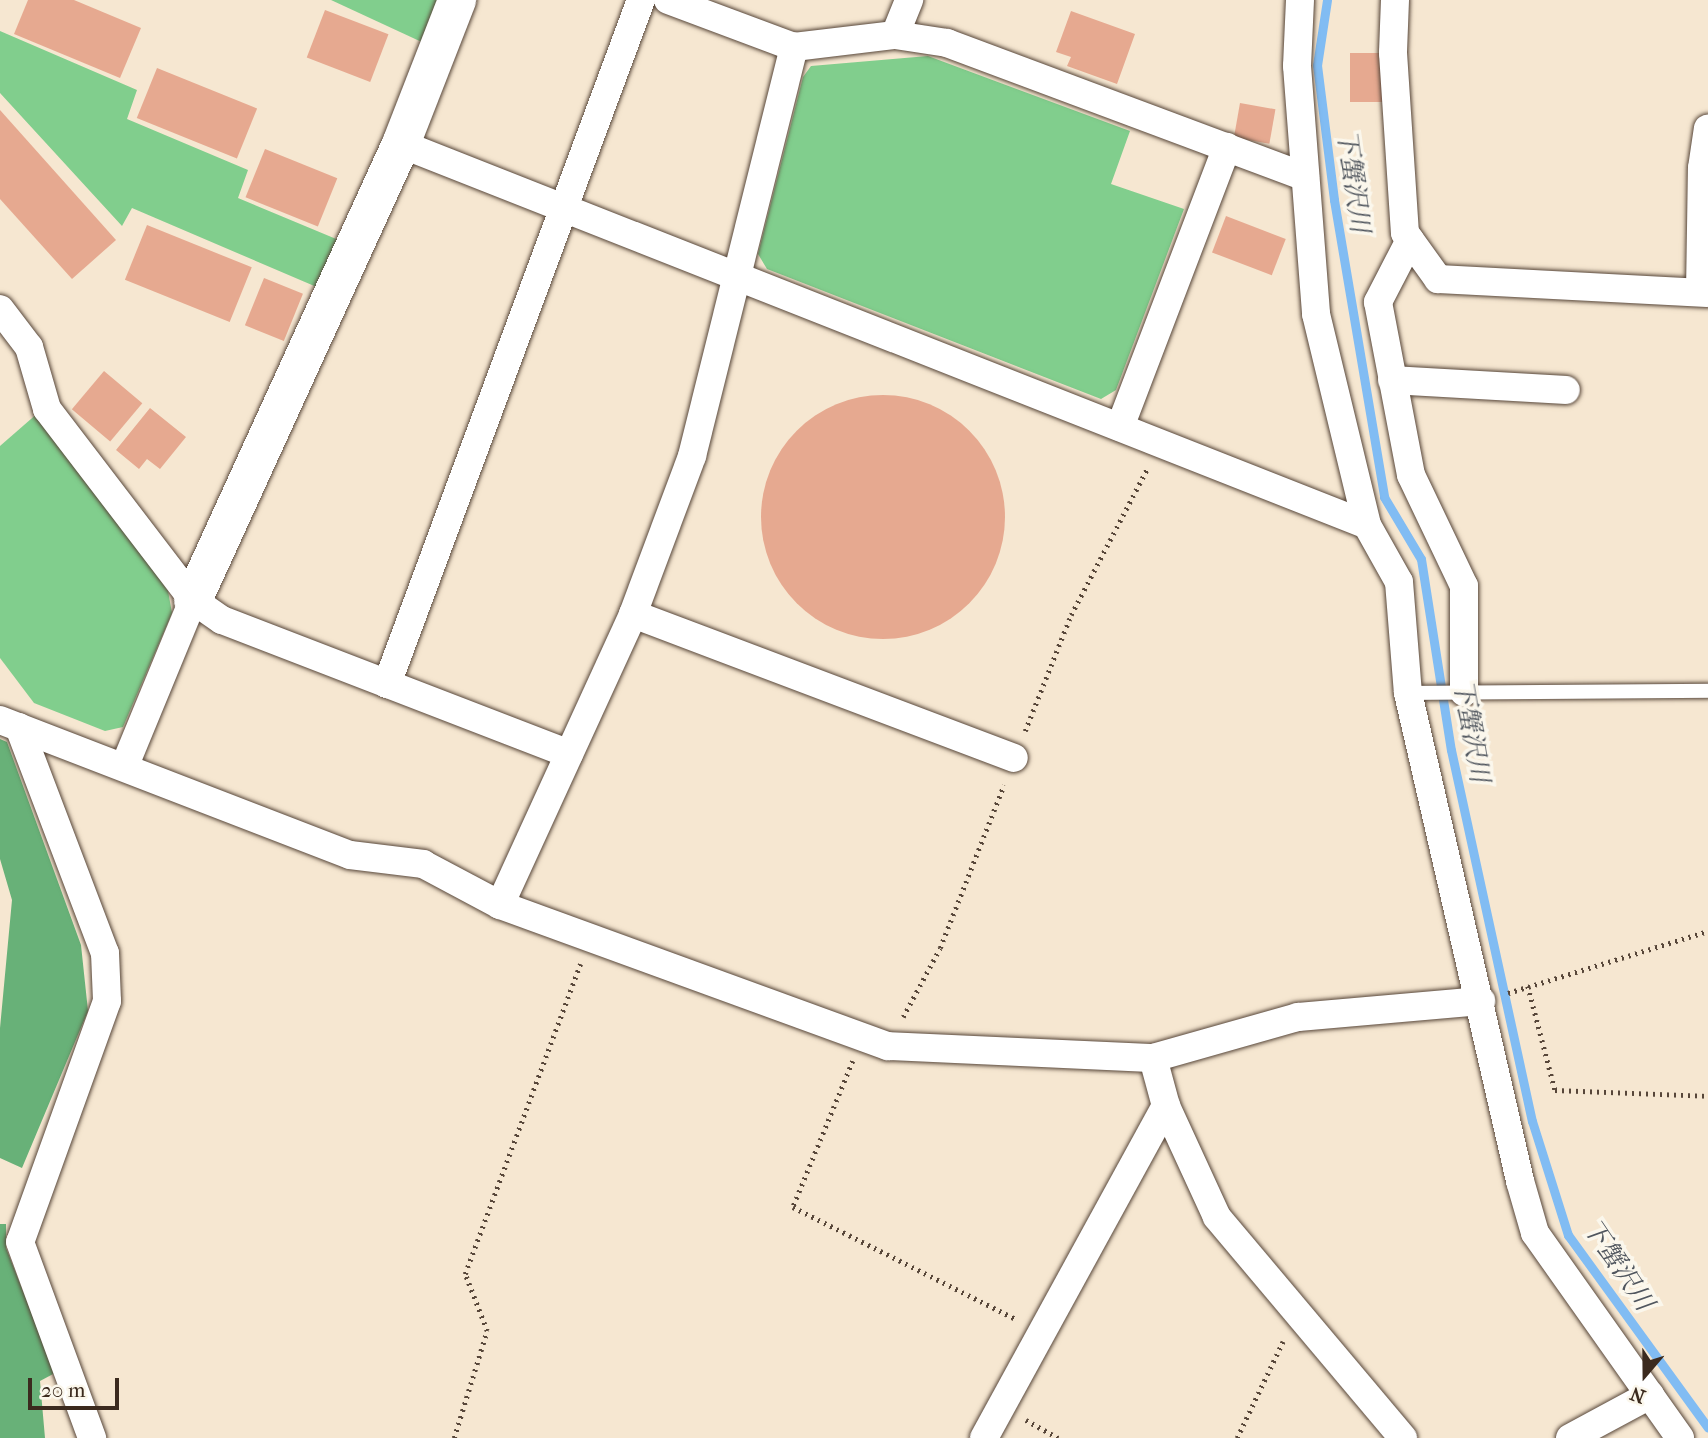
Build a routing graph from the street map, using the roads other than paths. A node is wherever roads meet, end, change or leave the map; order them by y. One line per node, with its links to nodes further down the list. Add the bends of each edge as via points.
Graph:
1 (457, 0): 10 (street)
2 (641, 0): 13 (street)
3 (668, 0): 8 (street)
4 (909, 0): 7 (street)
5 (1300, 0): 12 (street, via 1297,66)
6 (1395, 0): 14 (street, via 1393,54 1405,233)
7 (895, 35): 8 (street); 11 (street, via 947,43)
8 (794, 47): 15 (street)
9 (1708, 128): 16 (street, via 1702,168)
10 (401, 144): 13 (street); 22 (street)
11 (1227, 147): 12 (street); 20 (street)
12 (1305, 177): 21 (street, via 1316,314)
13 (563, 210): 15 (street); 24 (street)
14 (1410, 240): 16 (street, via 1438,279); 18 (street, via 1378,302)
15 (735, 277): 20 (street); 23 (street, via 692,456)
16 (1704, 293)
17 (0, 309): 22 (street, via 29,347 47,409)
18 (1392, 380): 19 (street); 26 (street, via 1411,475 1464,586)
19 (1566, 390)
20 (1119, 427): 21 (street)
21 (1367, 525): 27 (street, via 1399,582)
22 (193, 600): 24 (street, via 222,620); 31 (street)
23 (633, 614): 29 (street); 30 (street)
24 (387, 684): 29 (street)
25 (1708, 691): 26 (lane)
26 (1464, 692): 27 (lane)
27 (1408, 693): 33 (street)
28 (10, 724): 31 (street); 37 (street, via 106,953 107,1001 20,1242)
29 (569, 754): 32 (street)
30 (1014, 758)
31 (125, 765): 32 (street, via 350,855 423,864)
32 (500, 905): 34 (street, via 888,1046)
33 (1481, 1001): 34 (street, via 1297,1017); 36 (street, via 1535,1233)
34 (1153, 1058): 35 (street)
35 (1166, 1106): 38 (street); 39 (street, via 1217,1217)
36 (1650, 1395): 40 (street); 41 (street)
37 (92, 1438)
38 (984, 1438)
39 (1403, 1438)
40 (1570, 1438)
41 (1680, 1438)

